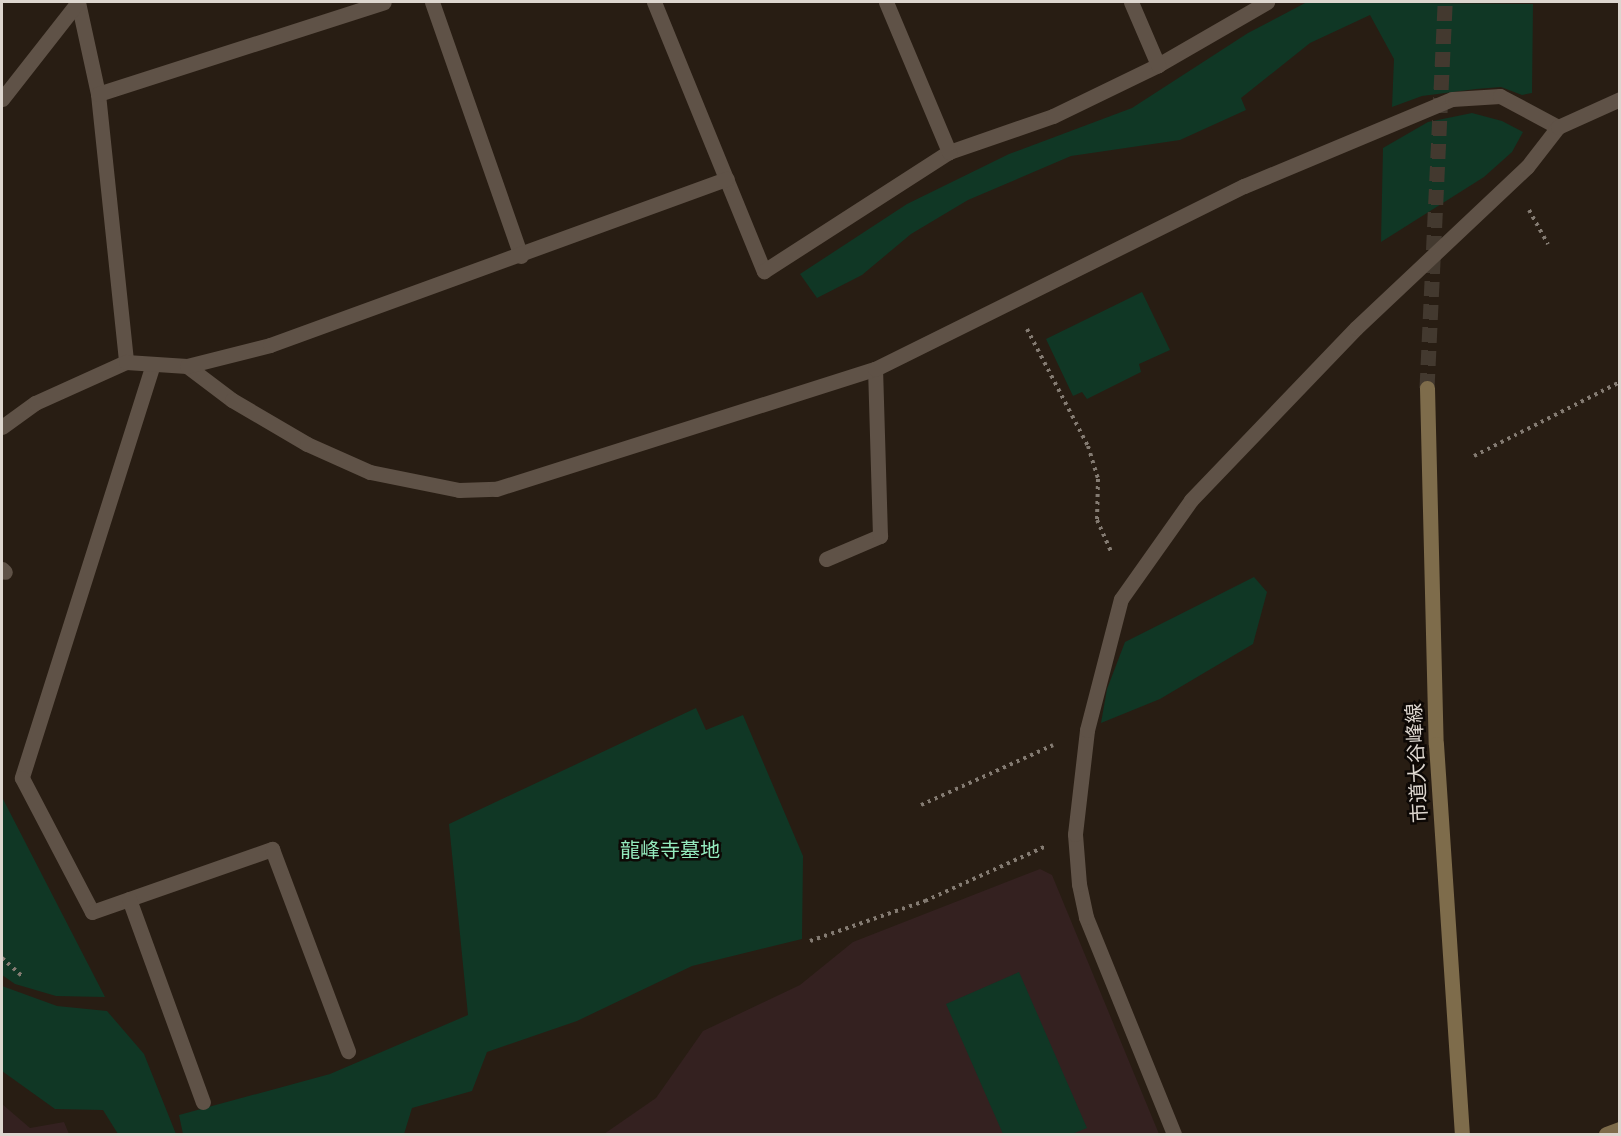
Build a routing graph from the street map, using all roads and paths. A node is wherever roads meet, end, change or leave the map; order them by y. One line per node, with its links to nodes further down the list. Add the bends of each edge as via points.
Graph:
1 (78, 2): 9 (street); 10 (street)
2 (384, 2): 9 (street)
3 (432, 2): 15 (street)
4 (654, 2): 14 (street)
5 (886, 2): 13 (street)
6 (1131, 2): 8 (street)
7 (1268, 2): 8 (street)
8 (1158, 65): 13 (street, via 1053,116)
9 (98, 94): 17 (street)
10 (2, 99)
11 (1620, 99): 12 (street)
12 (1558, 127): 20 (street, via 1500,96 1452,99 1244,186); 26 (street, via 1527,167 1356,328 1191,500)
13 (949, 152): 14 (street, via 764,271)
14 (727, 179): 15 (street)
15 (521, 256): 19 (street, via 270,345)
16 (1033, 341): 26 (path, via 1088,446 1098,479 1097,520)
17 (126, 362): 18 (street); 23 (street, via 35,403)
18 (153, 364): 19 (street); 30 (street, via 22,778 92,912)
19 (187, 366): 20 (street, via 232,400 317,449 390,478 475,492 496,489)
20 (876, 369): 25 (street, via 880,536)
21 (1620, 382): 24 (path)
22 (1427, 388): 38 (street, 市道大谷峰線, via 1436,744)
23 (2, 427)
24 (1474, 456)
25 (826, 559)
26 (1130, 585): 27 (street, via 1120,599 1106,643)
27 (1087, 730): 28 (path); 29 (street)
28 (921, 805)
29 (1075, 834): 31 (path, via 925,901); 37 (street, via 1086,917)
30 (129, 899): 34 (street, via 272,849); 35 (street)
31 (810, 941)
32 (2, 958): 33 (path)
33 (23, 977)
34 (348, 1051)
35 (203, 1102)
36 (1620, 1129): 39 (street)
37 (1174, 1134)
38 (1462, 1134)
39 (1606, 1134)

